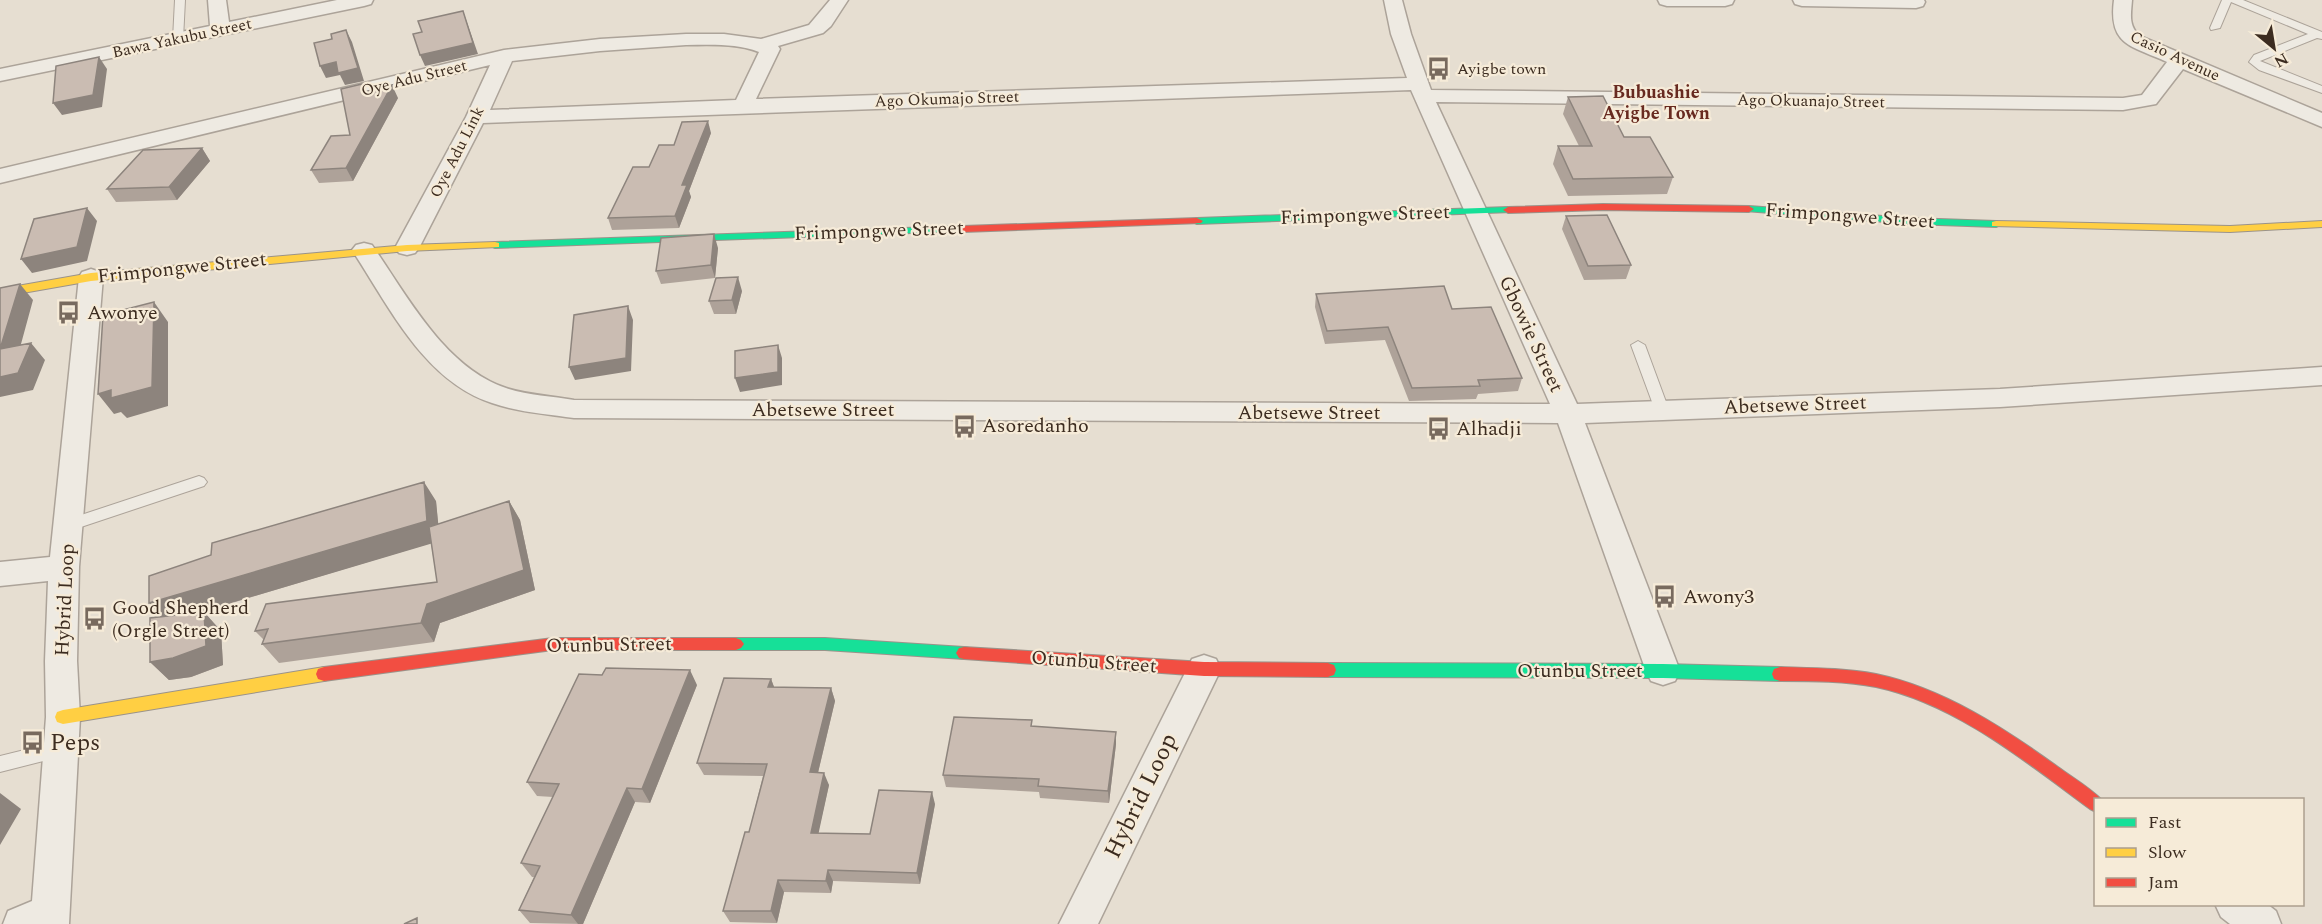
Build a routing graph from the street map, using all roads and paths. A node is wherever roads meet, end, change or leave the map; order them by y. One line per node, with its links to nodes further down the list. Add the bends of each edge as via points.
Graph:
1 (180, 0): 16 (lane)
2 (217, 0): 14 (street)
3 (364, 0): 14 (street, Bawa Yakubu Street)
4 (839, 0): 17 (street, via 816,29)
5 (1393, 0): 21 (street, Gbowie Street)
6 (1667, 0): 7 (street)
7 (1725, 0)
8 (1802, 0): 12 (street)
9 (2123, 0): 19 (street, Casio Avenue, via 2120,21 2124,33)
10 (2227, 0): 13 (lane)
11 (2235, 0): 15 (lane)
12 (1916, 2)
13 (2215, 28)
14 (220, 30): 16 (street, Bawa Yakubu Street)
15 (2319, 35): 22 (lane, via 2258,57 2254,62)
16 (178, 39): 20 (street, Bawa Yakubu Street)
17 (764, 44): 18 (street, Oye Adu Street, via 753,40 703,39 568,46); 23 (street, via 770,49)
18 (504, 56): 24 (street, Oye Adu Link); 26 (street, Oye Adu Street)
19 (2179, 60): 21 (street, Ago Okuanajo Street, via 2149,100 2123,104); 25 (street, Casio Avenue)
20 (0, 75)
21 (1421, 90): 23 (street, Ago Okumajo Street); 27 (street, Gbowie Street)
22 (2322, 90)
23 (743, 106): 24 (street, Ago Okumajo Street)
24 (476, 117): 29 (street, Oye Adu Link)
25 (2322, 121)
26 (0, 176)
27 (1475, 212): 28 (street, Frimpongwe Street, via 1726,207 1910,221 2096,228 2230,229); 29 (street, Frimpongwe Street); 36 (street, Gbowie Street)
28 (2322, 224)
29 (407, 248): 30 (street, Frimpongwe Street)
30 (364, 250): 31 (street, Frimpongwe Street); 36 (street, Abetsewe Street, via 434,353 499,396 574,409)
31 (91, 277): 32 (street, Frimpongwe Street); 38 (street, Hybrid Loop)
32 (0, 293)
33 (1638, 345): 35 (lane)
34 (2322, 376): 35 (street, Abetsewe Street, via 2000,398)
35 (1662, 410): 36 (street, Abetsewe Street)
36 (1568, 414): 42 (street, Gbowie Street)
37 (198, 482): 38 (lane)
38 (69, 525): 39 (street, Hybrid Loop)
39 (64, 567): 40 (street); 43 (street, Hybrid Loop)
40 (0, 574)
41 (1204, 669): 42 (street, Otunbu Street); 43 (street, Otunbu Street, via 825,644 553,644 315,675); 48 (street, Hybrid Loop)
42 (1663, 671): 45 (street, Otunbu Street, via 1838,676 1889,684 1980,722)
43 (62, 733): 44 (lane); 47 (street, Hybrid Loop)
44 (0, 764)
45 (2094, 803)
46 (2237, 906): 49 (street)
47 (41, 920)
48 (1078, 924)
49 (2262, 924)

